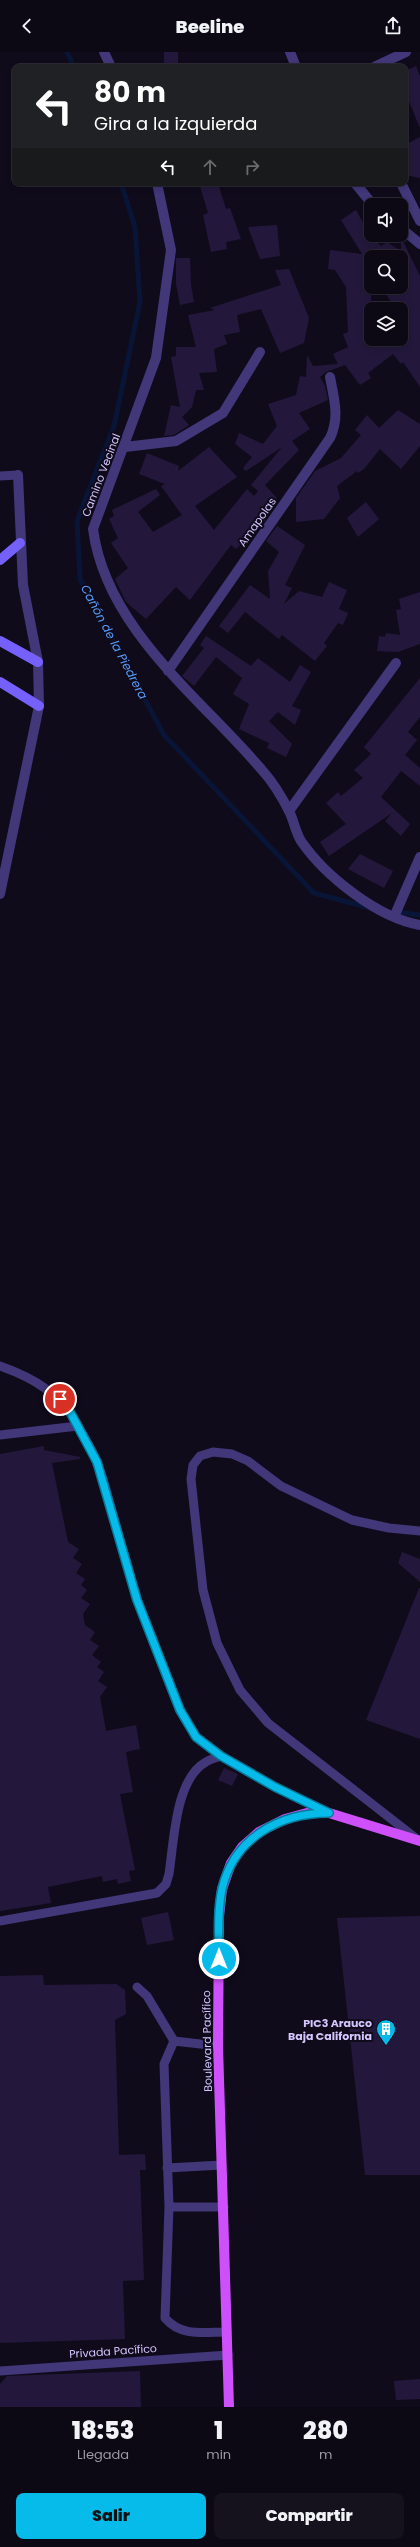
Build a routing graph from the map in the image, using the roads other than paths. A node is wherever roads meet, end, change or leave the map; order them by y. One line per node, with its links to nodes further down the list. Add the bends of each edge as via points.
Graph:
1 (104, 52): 4 (street)
2 (290, 52): 5 (street)
3 (406, 52): 6 (street)
4 (110, 64)
5 (295, 64)
6 (380, 64)
7 (158, 186): 16 (street, Camino Vecinal, via 170,250 156,358)
8 (357, 186): 10 (street)
9 (402, 186): 11 (street)
10 (367, 198)
11 (420, 221)
12 (416, 235): 13 (street)
13 (420, 244)
14 (260, 352): 16 (street, via 224,413 176,441)
15 (330, 377): 24 (street, Amapolas, via 337,414 330,438)
16 (125, 447): 24 (street, Camino Vecinal, via 93,529 96,550 115,598)
17 (18, 474): 18 (lane); 19 (street)
18 (0, 476)
19 (20, 543): 20 (main road); 22 (street, via 22,585)
20 (0, 560)
21 (0, 641): 22 (main road)
22 (38, 662): 26 (street)
23 (396, 663): 27 (street)
24 (168, 671): 27 (street, Camino Vecinal, via 264,771)
25 (0, 682): 26 (main road)
26 (38, 706): 29 (street)
27 (289, 811): 30 (street, Camino Vecinal, via 301,840 326,870 354,894)
28 (420, 857): 30 (street)
29 (0, 894)
30 (394, 917): 31 (street, Camino Vecinal)
31 (420, 925)
32 (0, 1366): 33 (lane, via 20,1373 45,1387 69,1410)
33 (78, 1426): 34 (lane); 36 (lane, via 97,1462 137,1600 180,1710 196,1737)
34 (0, 1435)
35 (420, 1531): 38 (lane, via 388,1528 352,1520 281,1486 248,1461 232,1454 213,1452 200,1456 193,1465 191,1479 203,1590 217,1643 240,1690 268,1723)
36 (221, 1756): 37 (lane, via 275,1787); 39 (lane, via 205,1762 194,1773 181,1794 169,1874 166,1884 157,1893)
37 (329, 1813): 38 (main road, Boulevard Pacífico); 42 (main road, Boulevard Pacífico, via 308,1813 285,1819 259,1832 242,1847 231,1863 222,1889 219,1916)
38 (420, 1841)
39 (0, 1921)
40 (137, 1987): 41 (lane, via 147,1996)
41 (174, 2041): 42 (lane); 44 (lane, via 164,2064)
42 (218, 2046): 43 (main road, Boulevard Pacífico)
43 (222, 2165): 44 (lane); 46 (main road, Boulevard Pacífico)
44 (167, 2168): 45 (lane)
45 (169, 2207): 46 (lane); 47 (lane, via 165,2318 173,2328 188,2332)
46 (224, 2207): 47 (main road, Boulevard Pacífico)
47 (227, 2332): 48 (main road, Boulevard Pacífico)
48 (228, 2356): 49 (lane, Privada Pacífico); 50 (main road, Boulevard Pacífico)
49 (0, 2371)
50 (230, 2407)

